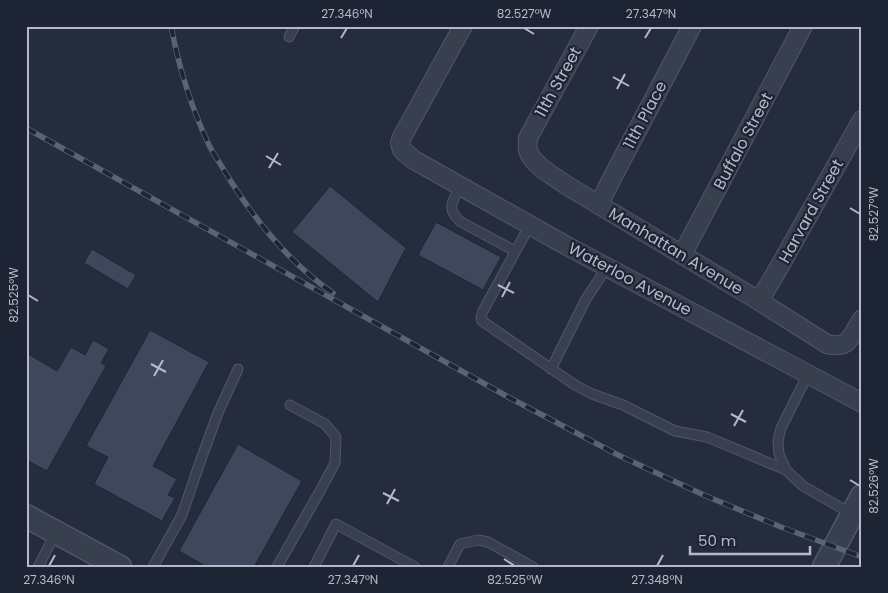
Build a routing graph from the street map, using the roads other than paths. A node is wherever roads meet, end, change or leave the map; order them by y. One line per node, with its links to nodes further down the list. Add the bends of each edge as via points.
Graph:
1 (295, 26): 6 (lane)
2 (463, 26): 9 (street, Waterloo Avenue, via 400,143 402,150 414,160)
3 (589, 26): 8 (street, 11th Street)
4 (692, 26): 10 (street, 11th Place)
5 (803, 26): 13 (street, Buffalo Street)
6 (289, 37)
7 (862, 120): 15 (street, Harvard Street)
8 (528, 138): 10 (street, Manhattan Avenue, via 528,149 536,164)
9 (460, 186): 11 (street, Waterloo Avenue); 12 (lane, via 452,204 454,216)
10 (599, 205): 13 (street, Manhattan Avenue)
11 (530, 225): 12 (lane); 14 (street, Waterloo Avenue)
12 (515, 251): 18 (lane, via 482,311 482,321)
13 (682, 255): 15 (street, Manhattan Avenue)
14 (607, 267): 18 (lane, via 586,299); 19 (street, Waterloo Avenue)
15 (759, 301): 16 (street, Manhattan Avenue, via 826,344 835,346 849,341)
16 (862, 319)
17 (238, 369): 28 (lane, via 218,413 182,515)
18 (551, 369): 22 (lane, via 592,394 623,405 674,431 708,437)
19 (808, 374): 20 (street, Waterloo Avenue); 22 (lane, via 781,428 778,441)
20 (862, 402)
21 (290, 405): 29 (lane, via 325,424 336,437 335,463)
22 (786, 470): 23 (lane, via 802,486)
23 (859, 510): 34 (street)
24 (26, 516): 25 (street)
25 (56, 532): 26 (lane); 27 (street)
26 (38, 567)
27 (120, 567)
28 (153, 567)
29 (277, 567)
30 (314, 567): 31 (lane, via 336,524)
31 (415, 567)
32 (448, 567): 33 (lane, via 460,544 478,540 488,542)
33 (533, 567)
34 (824, 567)

